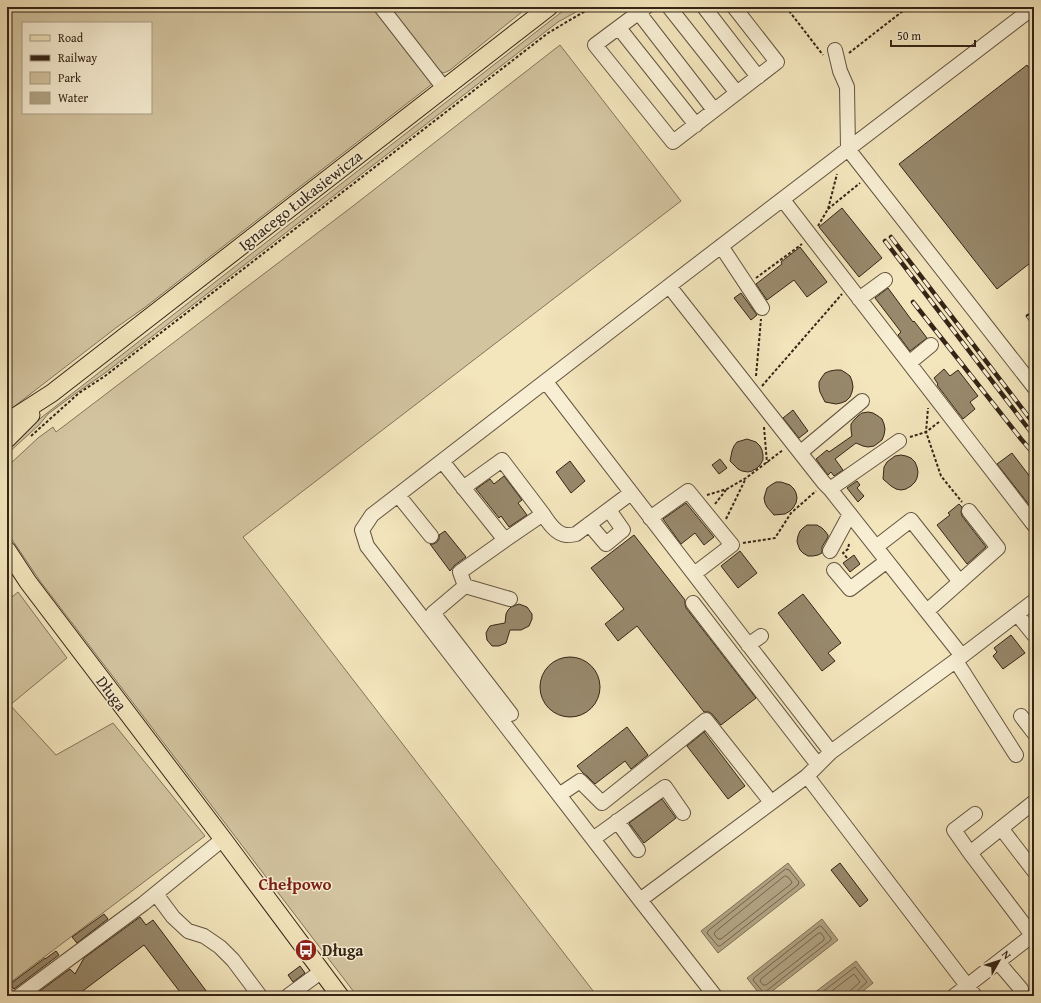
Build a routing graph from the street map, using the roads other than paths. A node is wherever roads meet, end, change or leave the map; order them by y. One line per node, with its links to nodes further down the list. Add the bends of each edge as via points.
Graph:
1 (381, 7): 11 (street)
2 (549, 7): 11 (main road, Ignacego Łukasiewicza)
3 (669, 7): 12 (street)
4 (704, 7): 10 (street)
5 (734, 7): 10 (street, via 777,62)
6 (1034, 7): 15 (street)
7 (642, 10): 8 (street); 13 (street)
8 (619, 28): 14 (street); 14 (street, via 595,45 614,70 673,142)
9 (836, 55): 15 (street, via 846,88)
10 (758, 76): 12 (street)
11 (444, 88): 26 (main road, Ignacego Łukasiewicza)
12 (737, 93): 13 (street)
13 (714, 110): 14 (street)
14 (696, 125)
15 (848, 149): 16 (street); 25 (street)
16 (783, 200): 17 (street); 20 (street)
17 (721, 246): 19 (street); 21 (street)
18 (886, 280): 20 (street)
19 (669, 286): 24 (street); 31 (street)
20 (859, 299): 23 (street)
21 (762, 308)
22 (930, 345): 23 (street)
23 (909, 363): 43 (street)
24 (546, 382): 32 (street); 35 (street)
25 (1034, 386)
26 (52, 393): 28 (main road, Ignacego Łukasiewicza); 29 (main road, Ignacego Łukasiewicza)
27 (862, 401): 31 (street)
28 (7, 422)
29 (7, 439)
30 (899, 441): 33 (street)
31 (797, 447): 33 (street)
32 (442, 461): 34 (street); 36 (street)
33 (827, 486): 40 (street)
34 (463, 488): 39 (street, via 502,460); 45 (street)
35 (631, 492): 37 (street); 41 (street)
36 (398, 495): 44 (street); 72 (street, via 372,515 362,530 367,546)
37 (608, 510): 42 (street); 42 (street, via 623,530 606,544)
38 (970, 511): 54 (street, via 998,548)
39 (543, 514): 42 (street, via 556,531 565,535 576,534); 45 (street)
40 (850, 514): 46 (street); 48 (street)
41 (650, 518): 52 (street); 52 (street, via 688,491 732,545)
42 (589, 524)
43 (1034, 525)
44 (431, 536)
45 (505, 540): 55 (street, via 460,572)
46 (876, 547): 50 (street); 54 (street, via 911,520)
47 (7, 550): 53 (main road, Długa)
48 (830, 551)
49 (7, 558): 53 (main road, Długa)
50 (887, 562): 51 (street, via 850,589); 59 (street)
51 (834, 570)
52 (694, 574): 63 (street)
53 (28, 582): 79 (main road, Długa)
54 (960, 582): 59 (street)
55 (465, 586): 56 (street); 65 (street, via 433,614)
56 (510, 599)
57 (1034, 601): 60 (street)
58 (693, 603): 70 (street)
59 (927, 611): 64 (street)
60 (1018, 614): 61 (street); 64 (street)
61 (1034, 635)
62 (761, 636): 63 (street)
63 (748, 645): 68 (street)
64 (959, 659): 68 (street); 69 (street)
65 (511, 714)
66 (1021, 716): 67 (street)
67 (1034, 733)
68 (831, 752): 70 (street)
69 (1016, 755)
70 (818, 765): 71 (street)
71 (807, 776): 73 (street); 90 (street)
72 (559, 795): 73 (street, via 580,781 602,803 706,720); 80 (street)
73 (771, 802): 85 (street)
74 (1033, 806): 78 (street)
75 (683, 813): 77 (street, via 665,787)
76 (975, 814): 82 (street, via 954,830)
77 (617, 821): 80 (street); 81 (street)
78 (1001, 828): 82 (street); 83 (street)
79 (223, 839): 84 (street); 88 (main road, Długa)
80 (593, 839): 85 (street)
81 (638, 850)
82 (970, 853): 86 (street)
83 (1034, 871)
84 (156, 894): 91 (street); 92 (street, via 173,917 188,931 204,936 220,947)
85 (640, 900): 95 (street)
86 (1033, 935): 87 (street)
87 (998, 962): 89 (street); 90 (street)
88 (322, 972): 93 (street); 94 (main road, Długa)
89 (1021, 989)
90 (971, 991): 96 (street)
91 (19, 996)
92 (260, 996)
93 (288, 996)
94 (340, 996)
95 (715, 996)
96 (954, 996)

